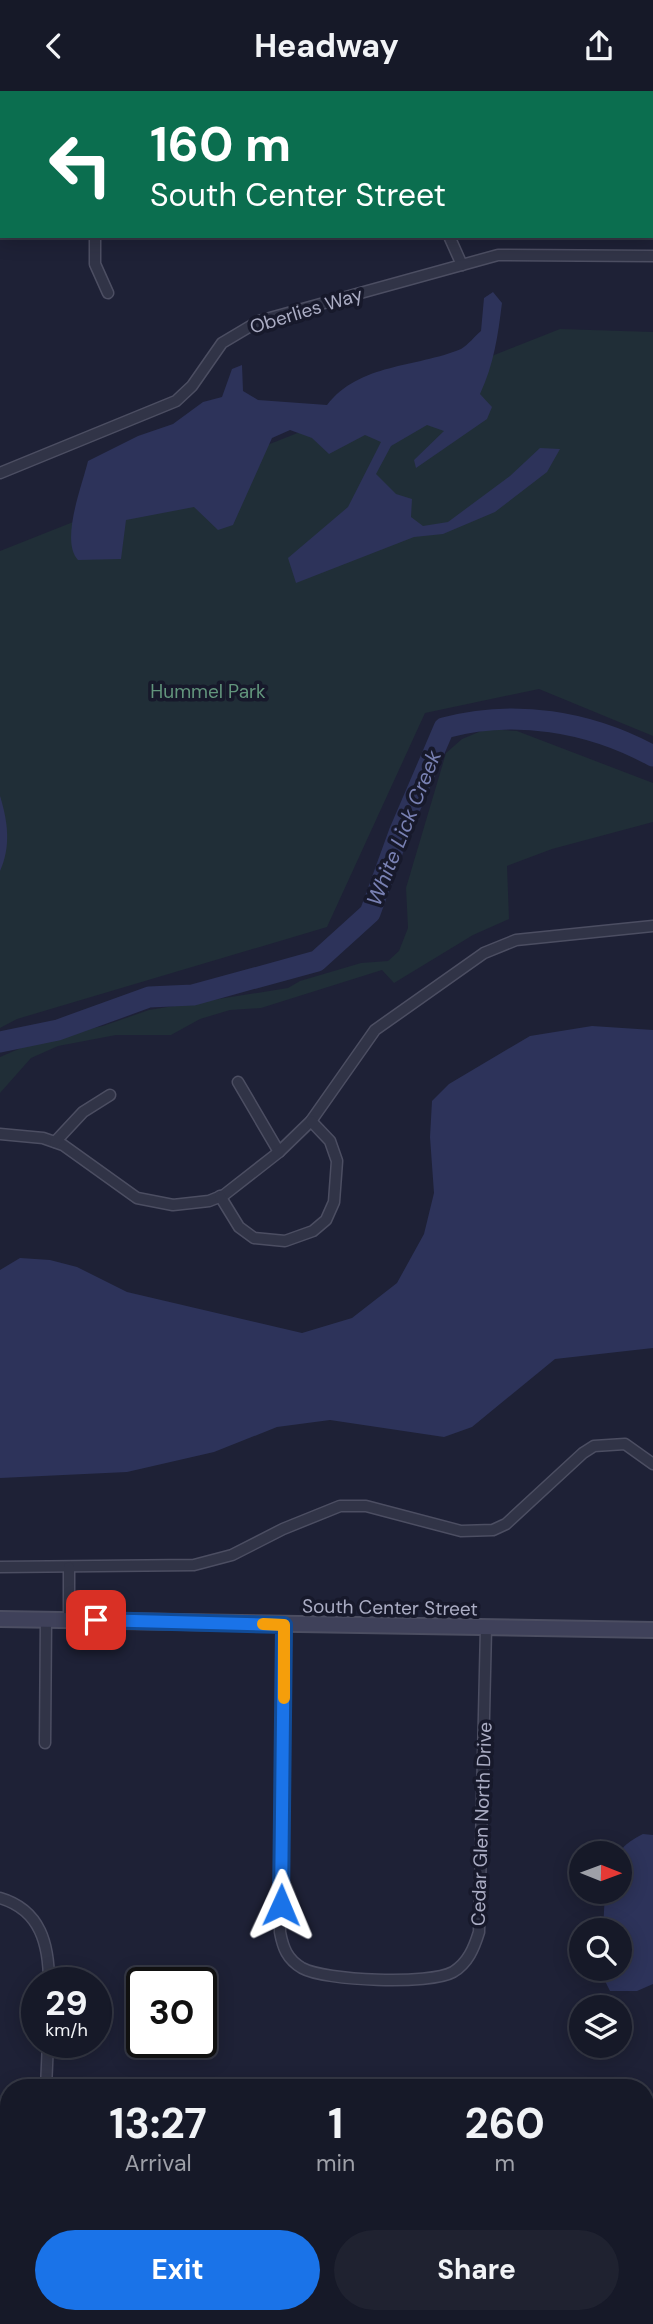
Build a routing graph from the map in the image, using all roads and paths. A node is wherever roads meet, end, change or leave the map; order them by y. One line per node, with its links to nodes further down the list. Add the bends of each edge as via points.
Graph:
1 (95, 238): 5 (street, via 94,264)
2 (450, 238): 4 (street)
3 (653, 256): 4 (street, Oberlies Way, via 498,255)
4 (462, 265): 7 (street, Oberlies Way, via 259,321 222,343 176,401)
5 (108, 293)
6 (0, 457): 7 (street)
7 (3, 471)
8 (653, 926): 11 (street, via 516,940 484,953 375,1030)
9 (238, 1082): 14 (street)
10 (110, 1095): 13 (street, via 83,1112)
11 (311, 1121): 14 (street); 15 (street, via 330,1141 337,1161 337,1192 331,1213 313,1231 285,1241 254,1238 239,1227)
12 (0, 1134): 13 (street)
13 (55, 1142): 15 (street, via 137,1198 173,1205)
14 (279, 1152): 15 (street)
15 (220, 1196)
16 (653, 1464): 18 (street, via 625,1444 594,1446 506,1524 493,1529 461,1531 366,1506 340,1506 212,1561)
17 (0, 1567): 18 (street)
18 (69, 1567): 21 (street)
19 (0, 1619): 20 (main road, South Center Street)
20 (46, 1619): 21 (main road, South Center Street); 25 (street)
21 (69, 1619): 22 (main road, South Center Street)
22 (284, 1625): 23 (main road, South Center Street); 23 (street, Cedar Glen North Drive, via 283,1949 313,1973 373,1977 442,1977 455,1971 474,1948 480,1914)
23 (485, 1628): 24 (main road, South Center Street)
24 (653, 1630)
25 (45, 1742)
26 (0, 1898): 27 (street, via 25,1910 37,1924)
27 (48, 1967)
28 (47, 2058): 29 (street)
29 (46, 2079)

